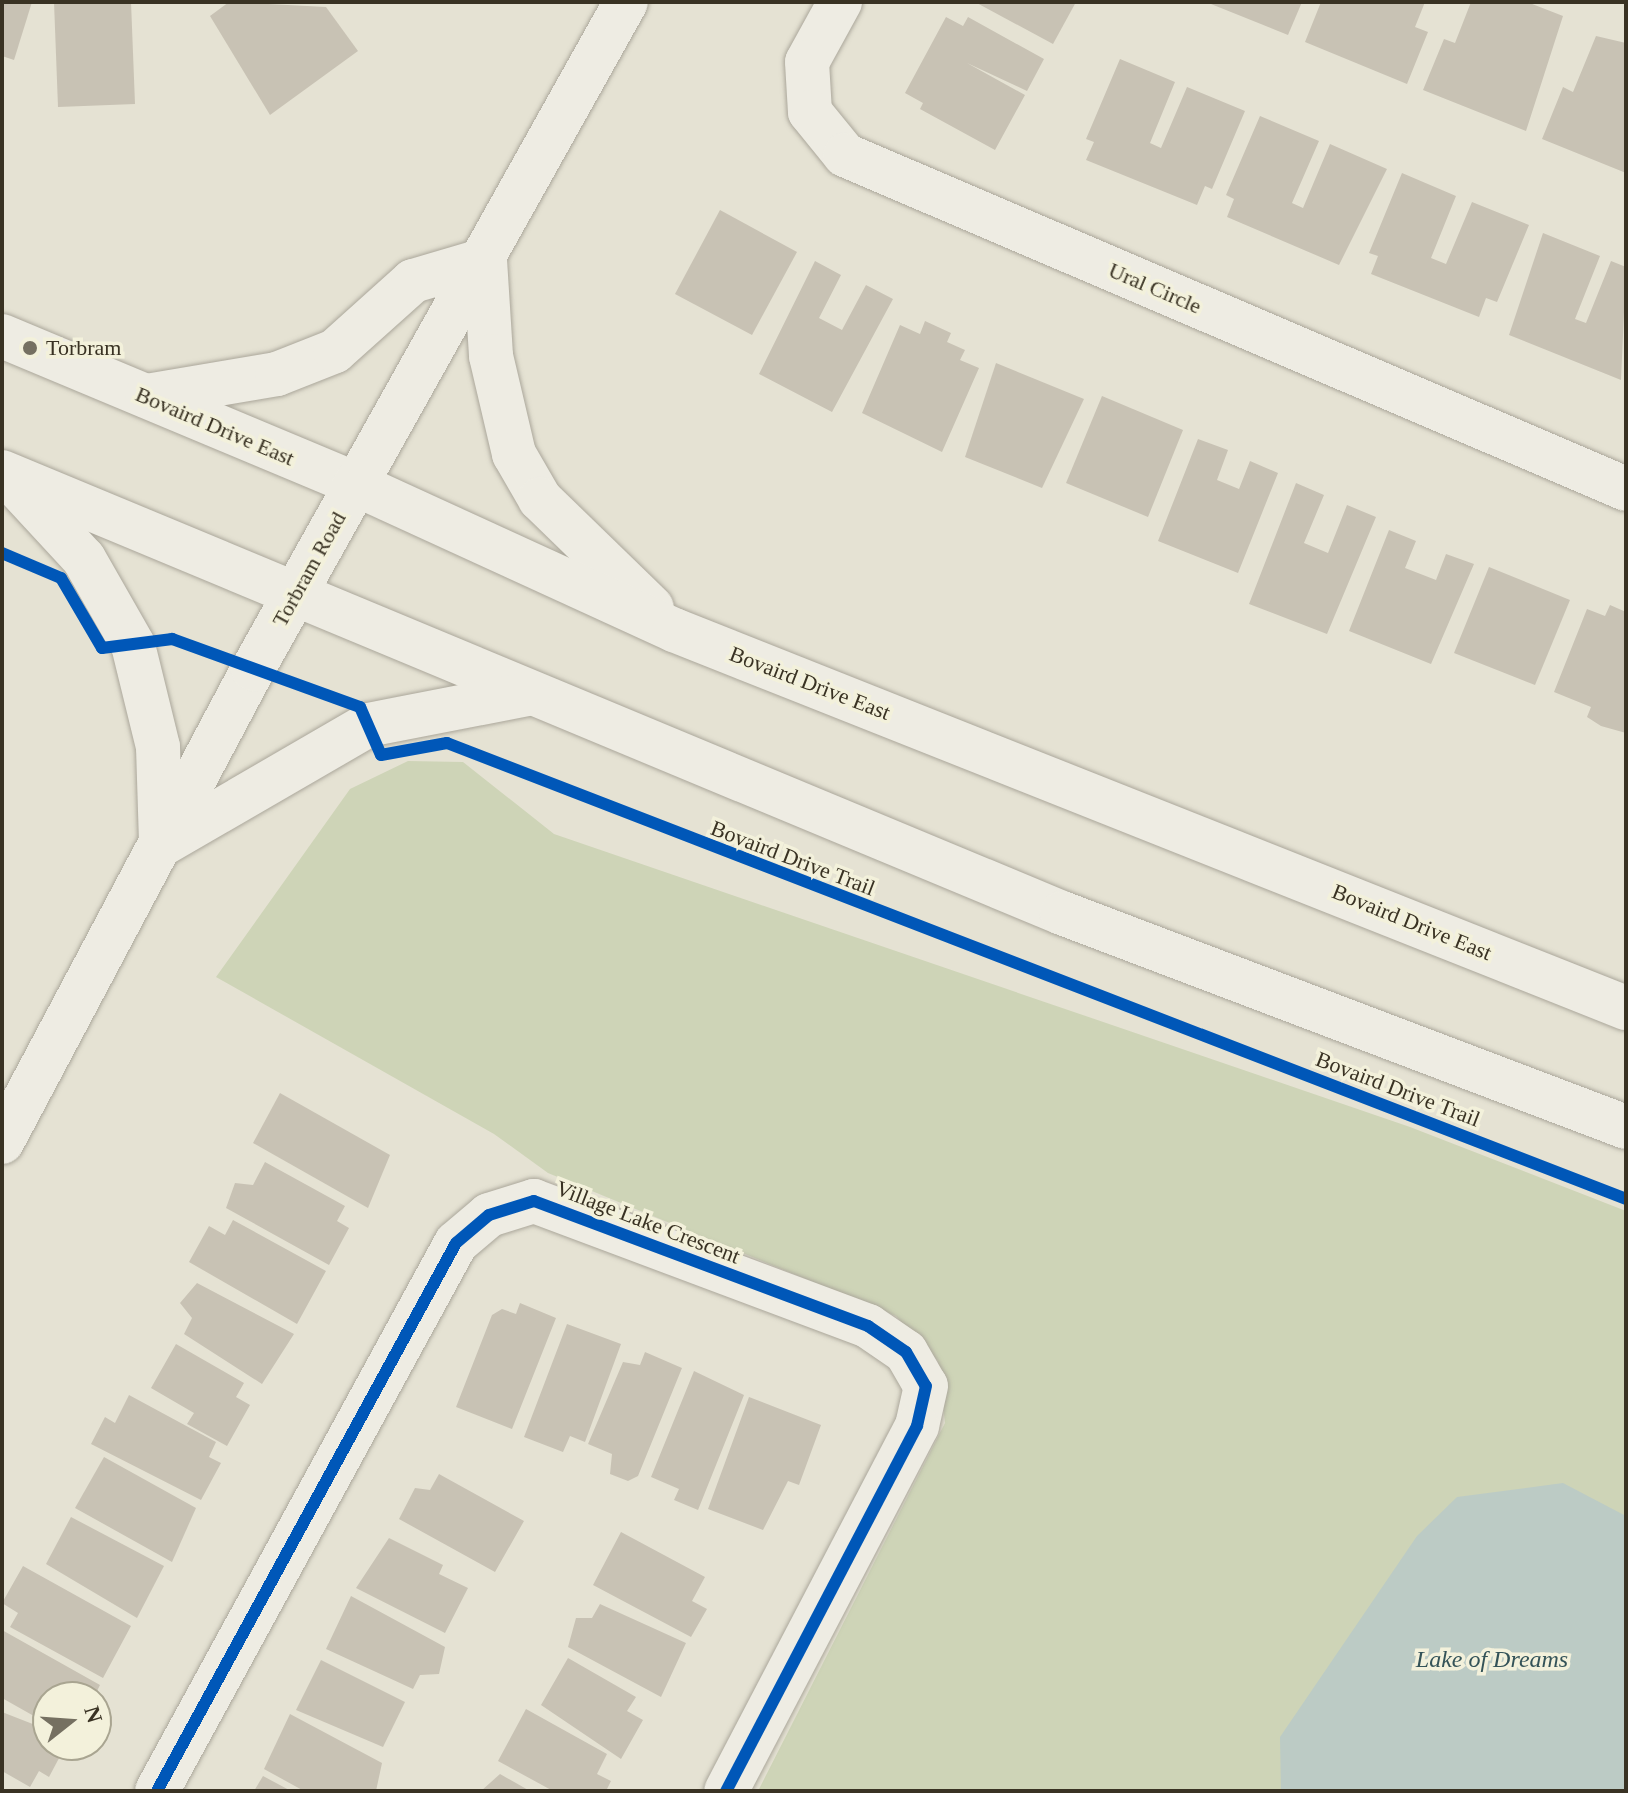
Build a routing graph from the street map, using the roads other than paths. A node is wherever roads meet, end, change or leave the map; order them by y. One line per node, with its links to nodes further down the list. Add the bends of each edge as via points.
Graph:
1 (626, 2): 3 (main road, Torbram Road)
2 (840, 2): 8 (main road, Ural Circle, via 807,62 810,112 845,155)
3 (485, 260): 5 (main road, via 413,281 335,351 277,374); 7 (main road, Torbram Road); 10 (main road, via 491,356 514,454 540,499)
4 (2, 336): 5 (main road, Bovaird Drive East)
5 (145, 397): 7 (main road, Bovaird Drive East)
6 (4, 472): 9 (main road); 12 (main road, via 84,559 133,645 158,747)
7 (355, 484): 9 (main road, Torbram Road); 10 (main road, Bovaird Drive East)
8 (1626, 489)
9 (298, 590): 11 (main road); 12 (main road, Torbram Road)
10 (674, 630): 13 (main road, Bovaird Drive East)
11 (528, 694): 12 (main road, via 368,725); 14 (main road, via 1062,913)
12 (161, 845): 15 (main road, Torbram Road)
13 (1626, 1008)
14 (1626, 1127)
15 (2, 1142)
16 (157, 1791): 17 (main road, Village Lake Crescent, via 456,1243 489,1215 534,1201 868,1326 906,1352 926,1386 917,1426)
17 (726, 1791)

